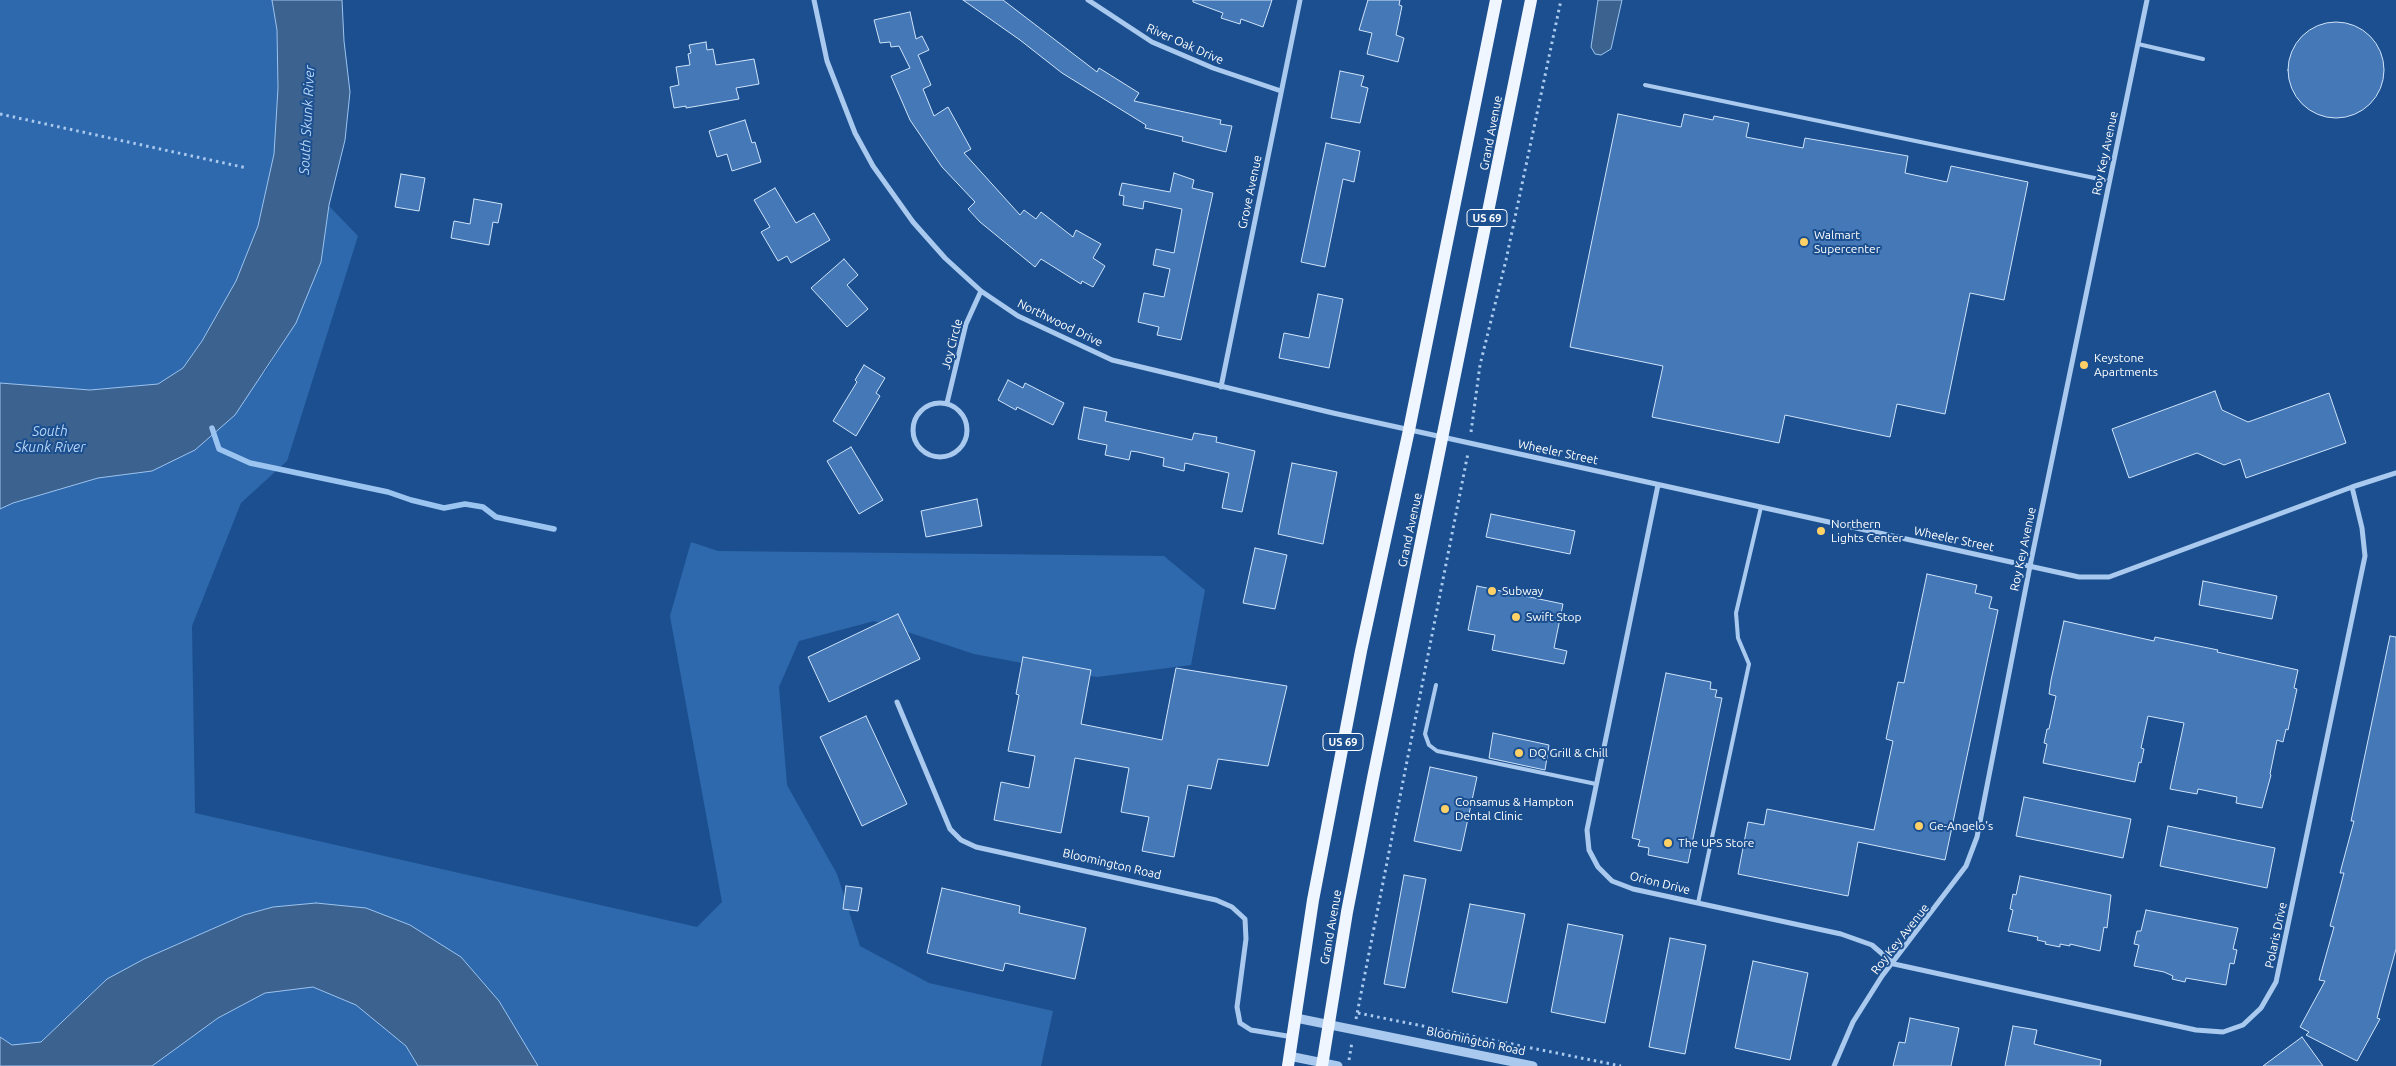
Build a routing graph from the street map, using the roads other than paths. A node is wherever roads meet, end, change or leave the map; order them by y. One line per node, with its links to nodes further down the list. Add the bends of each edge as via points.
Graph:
1 (814, 0): 12 (street, Northwood Drive, via 828,61 855,133 873,166 913,222)
2 (1088, 0): 10 (street, River Oak Drive, via 1152,42 1213,68)
3 (1300, 0): 10 (street, Grove Avenue)
4 (1496, 0): 15 (main road, Grand Avenue / US 69)
5 (1532, 0): 16 (main road, Grand Avenue / US 69)
6 (2147, 0): 7 (street, Roy Key Avenue)
7 (2138, 44): 8 (lane); 11 (street, Roy Key Avenue)
8 (2203, 59)
9 (1645, 85): 11 (lane)
10 (1281, 91): 13 (street, Grove Avenue)
11 (2110, 181): 21 (street, Roy Key Avenue)
12 (981, 291): 13 (street, Northwood Drive, via 1018,316 1112,360); 14 (street, Joy Circle, via 966,324)
13 (1221, 387): 15 (street, Northwood Drive)
14 (948, 403): 14 (street, via 925,407 917,415 913,426 916,442 927,455 938,458 950,456 960,450 966,440 965,418)
15 (1409, 430): 16 (street, Wheeler Street); 27 (main road, Grand Avenue / US 69, via 1355,678 1313,900)
16 (1443, 437): 18 (street, Wheeler Street); 28 (main road, Grand Avenue / US 69, via 1367,807)
17 (2396, 473): 19 (street, Wheeler Street)
18 (1658, 484): 20 (street, Wheeler Street); 24 (street, Orion Drive)
19 (2352, 487): 21 (street, Wheeler Street, via 2108,577 2078,578); 26 (street, Polaris Drive, via 2365,556 2276,982 2261,1008 2243,1025 2223,1032 2196,1030)
20 (1761, 507): 21 (street, Wheeler Street); 25 (lane, via 1736,614 1738,638 1749,664)
21 (2030, 566): 26 (street, Roy Key Avenue, via 1977,837 1966,866)
22 (1436, 686): 24 (lane, via 1425,734 1429,745 1437,751)
23 (897, 702): 29 (street, Bloomington Road, via 950,829 961,840 976,847 1216,900 1232,907 1245,919 1246,939 1237,1007 1240,1023 1251,1030)
24 (1596, 784): 25 (street, Orion Drive, via 1587,830 1589,850 1598,867 1612,881 1633,889)
25 (1698, 903): 26 (street, Orion Drive, via 1841,934 1872,945)
26 (1894, 964): 34 (street, Roy Key Avenue, via 1882,976 1853,1022)
27 (1296, 1018): 28 (street, Bloomington Road); 29 (main road, Grand Avenue / US 69)
28 (1329, 1024): 31 (main road, Grand Avenue / US 69); 33 (street, Bloomington Road)
29 (1293, 1037): 30 (main road, Grand Avenue / US 69)
30 (1289, 1061): 31 (street)
31 (1322, 1065): 32 (street)
32 (1338, 1066)
33 (1533, 1066)
34 (1834, 1066)

